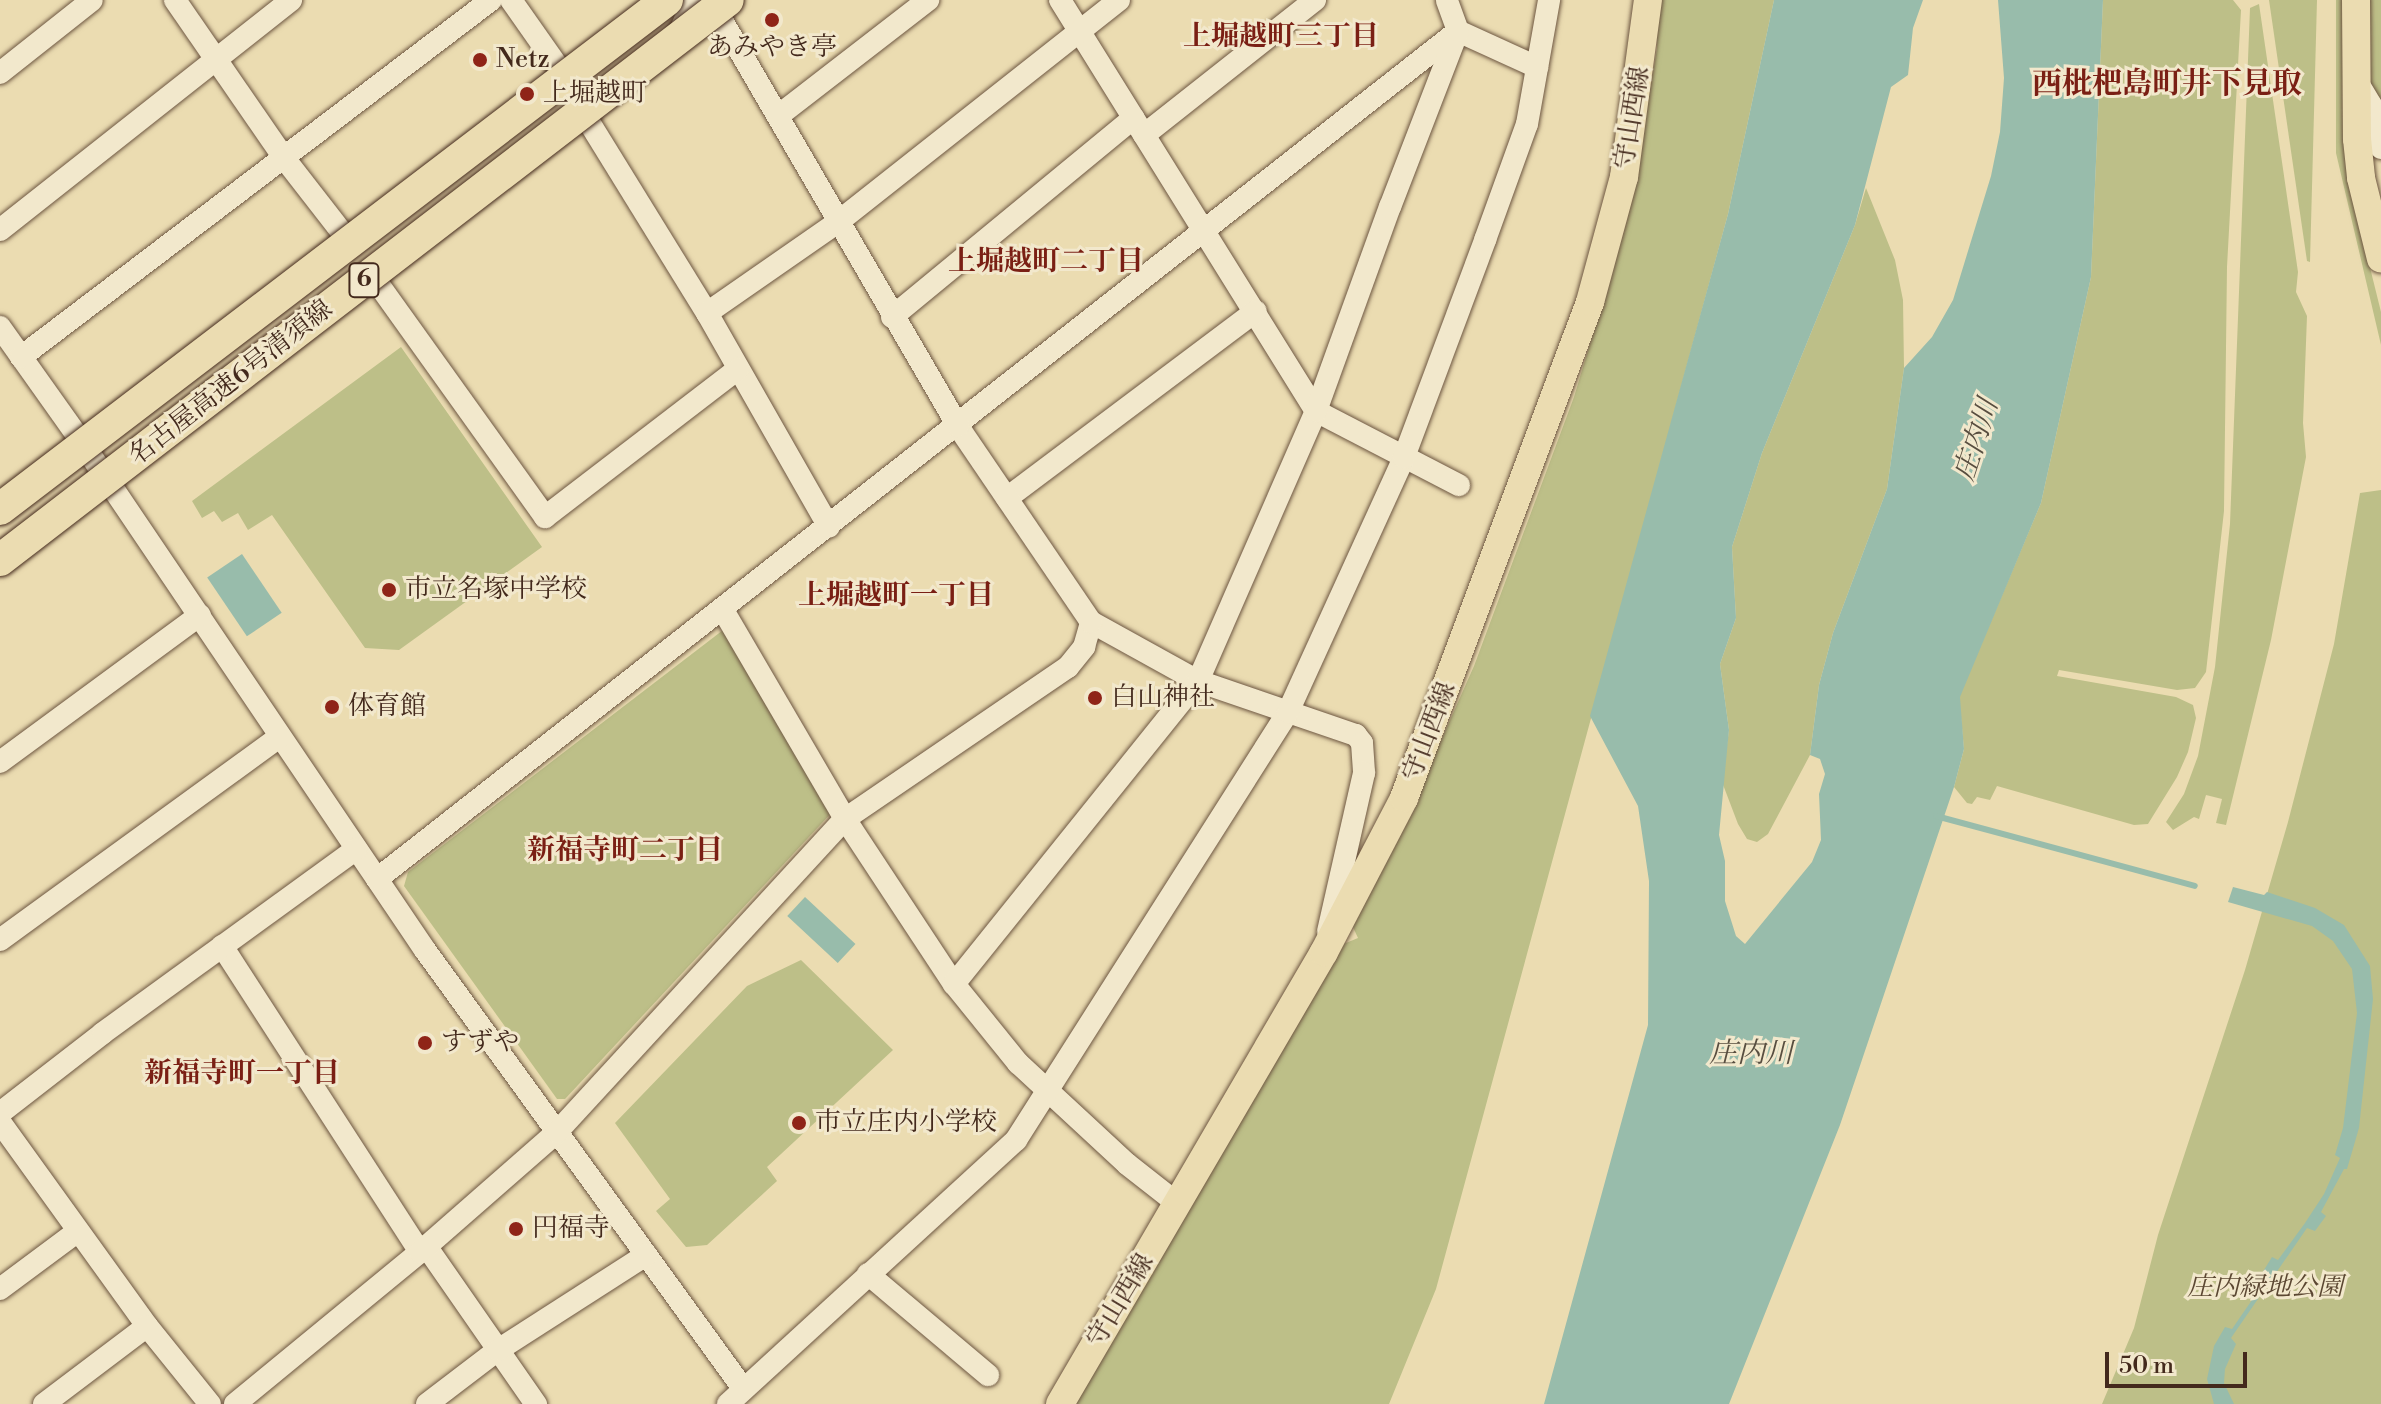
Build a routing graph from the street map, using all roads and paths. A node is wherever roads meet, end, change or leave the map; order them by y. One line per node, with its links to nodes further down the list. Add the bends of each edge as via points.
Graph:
1 (92, 0): 23 (street)
2 (175, 0): 21 (street)
3 (291, 0): 21 (street)
4 (491, 0): 30 (street)
5 (511, 0): 24 (street)
6 (693, 0): 20 (street)
7 (737, 0): 17 (street)
8 (928, 0): 27 (street)
9 (1060, 0): 18 (street)
10 (1119, 0): 18 (street)
11 (1315, 0): 28 (street)
12 (1447, 0): 19 (street)
13 (1549, 0): 22 (street)
14 (1648, 0): 66 (main road, 守山西線, via 1624,177 1590,302 1404,798)
15 (2356, 0): 25 (main road)
16 (658, 4): 24 (street); 45 (highway, 名古屋高速6号清須線 / 6, bridge)
17 (715, 4): 20 (street); 27 (street); 50 (highway, via 457,182); 52 (highway, 名古屋高速6号清須線 / 6, bridge)
18 (1079, 30): 28 (street); 31 (street)
19 (1458, 31): 22 (street); 32 (street); 43 (street)
20 (674, 44): 26 (street)
21 (215, 58): 30 (street); 33 (street)
22 (1537, 67): 46 (street, via 1527,124)
23 (0, 73)
24 (563, 74): 34 (street)
25 (2359, 85): 29 (street, via 2371,105); 35 (main road, via 2361,178)
26 (584, 114): 36 (street); 38 (street)
27 (778, 116): 31 (street)
28 (1138, 127): 32 (street); 39 (street)
29 (2381, 148)
30 (284, 158): 34 (street); 41 (street)
31 (838, 222): 38 (street); 39 (street)
32 (1205, 229): 37 (street); 44 (street)
33 (0, 230)
34 (347, 239): 45 (street)
35 (2381, 259)
36 (374, 278): 42 (street, via 545,517); 48 (street)
37 (1256, 311): 43 (street); 49 (street)
38 (707, 313): 42 (street)
39 (892, 317): 44 (street)
40 (0, 327): 41 (street)
41 (21, 357): 45 (street)
42 (738, 369): 51 (street)
43 (1316, 411): 46 (street); 57 (street)
44 (958, 426): 49 (street); 51 (street)
45 (92, 435): 48 (street); 50 (highway, 名古屋高速6号清須線 / 6, bridge)
46 (1404, 457): 47 (street); 58 (street)
47 (1459, 485)
48 (112, 489): 53 (street); 55 (street)
49 (1007, 498): 56 (street)
50 (6, 514)
51 (829, 527): 54 (street)
52 (0, 560)
53 (0, 575)
54 (723, 610): 61 (street); 63 (street)
55 (200, 615): 59 (street); 60 (street)
56 (1091, 622): 57 (street); 61 (street, via 1084,647 1068,667)
57 (1198, 681): 58 (street); 67 (street)
58 (1288, 712): 66 (street, via 1356,735 1362,743 1364,773); 68 (street)
59 (279, 737): 62 (street); 64 (street)
60 (0, 762)
61 (845, 819): 67 (street); 71 (street)
62 (356, 849): 63 (street); 65 (street)
63 (377, 879): 71 (street)
64 (0, 940)
65 (222, 946): 69 (street); 74 (street)
66 (1324, 952): 72 (main road, 守山西線)
67 (954, 984): 68 (street, via 1018,1063)
68 (1048, 1091): 72 (street); 76 (street, via 1016,1140)
69 (0, 1113)
70 (0, 1122): 73 (street)
71 (557, 1132): 74 (street); 75 (street)
72 (1178, 1204): 87 (main road, 守山西線)
73 (78, 1231): 77 (street); 78 (street)
74 (423, 1249): 79 (street); 84 (street)
75 (646, 1255): 79 (street); 81 (street)
76 (868, 1274): 80 (street); 81 (street)
77 (0, 1289)
78 (147, 1326): 82 (street); 83 (street)
79 (498, 1350): 85 (street); 86 (street)
80 (988, 1375)
81 (735, 1396)
82 (44, 1404)
83 (210, 1404)
84 (235, 1404)
85 (427, 1404)
86 (536, 1404)
87 (1060, 1404)

